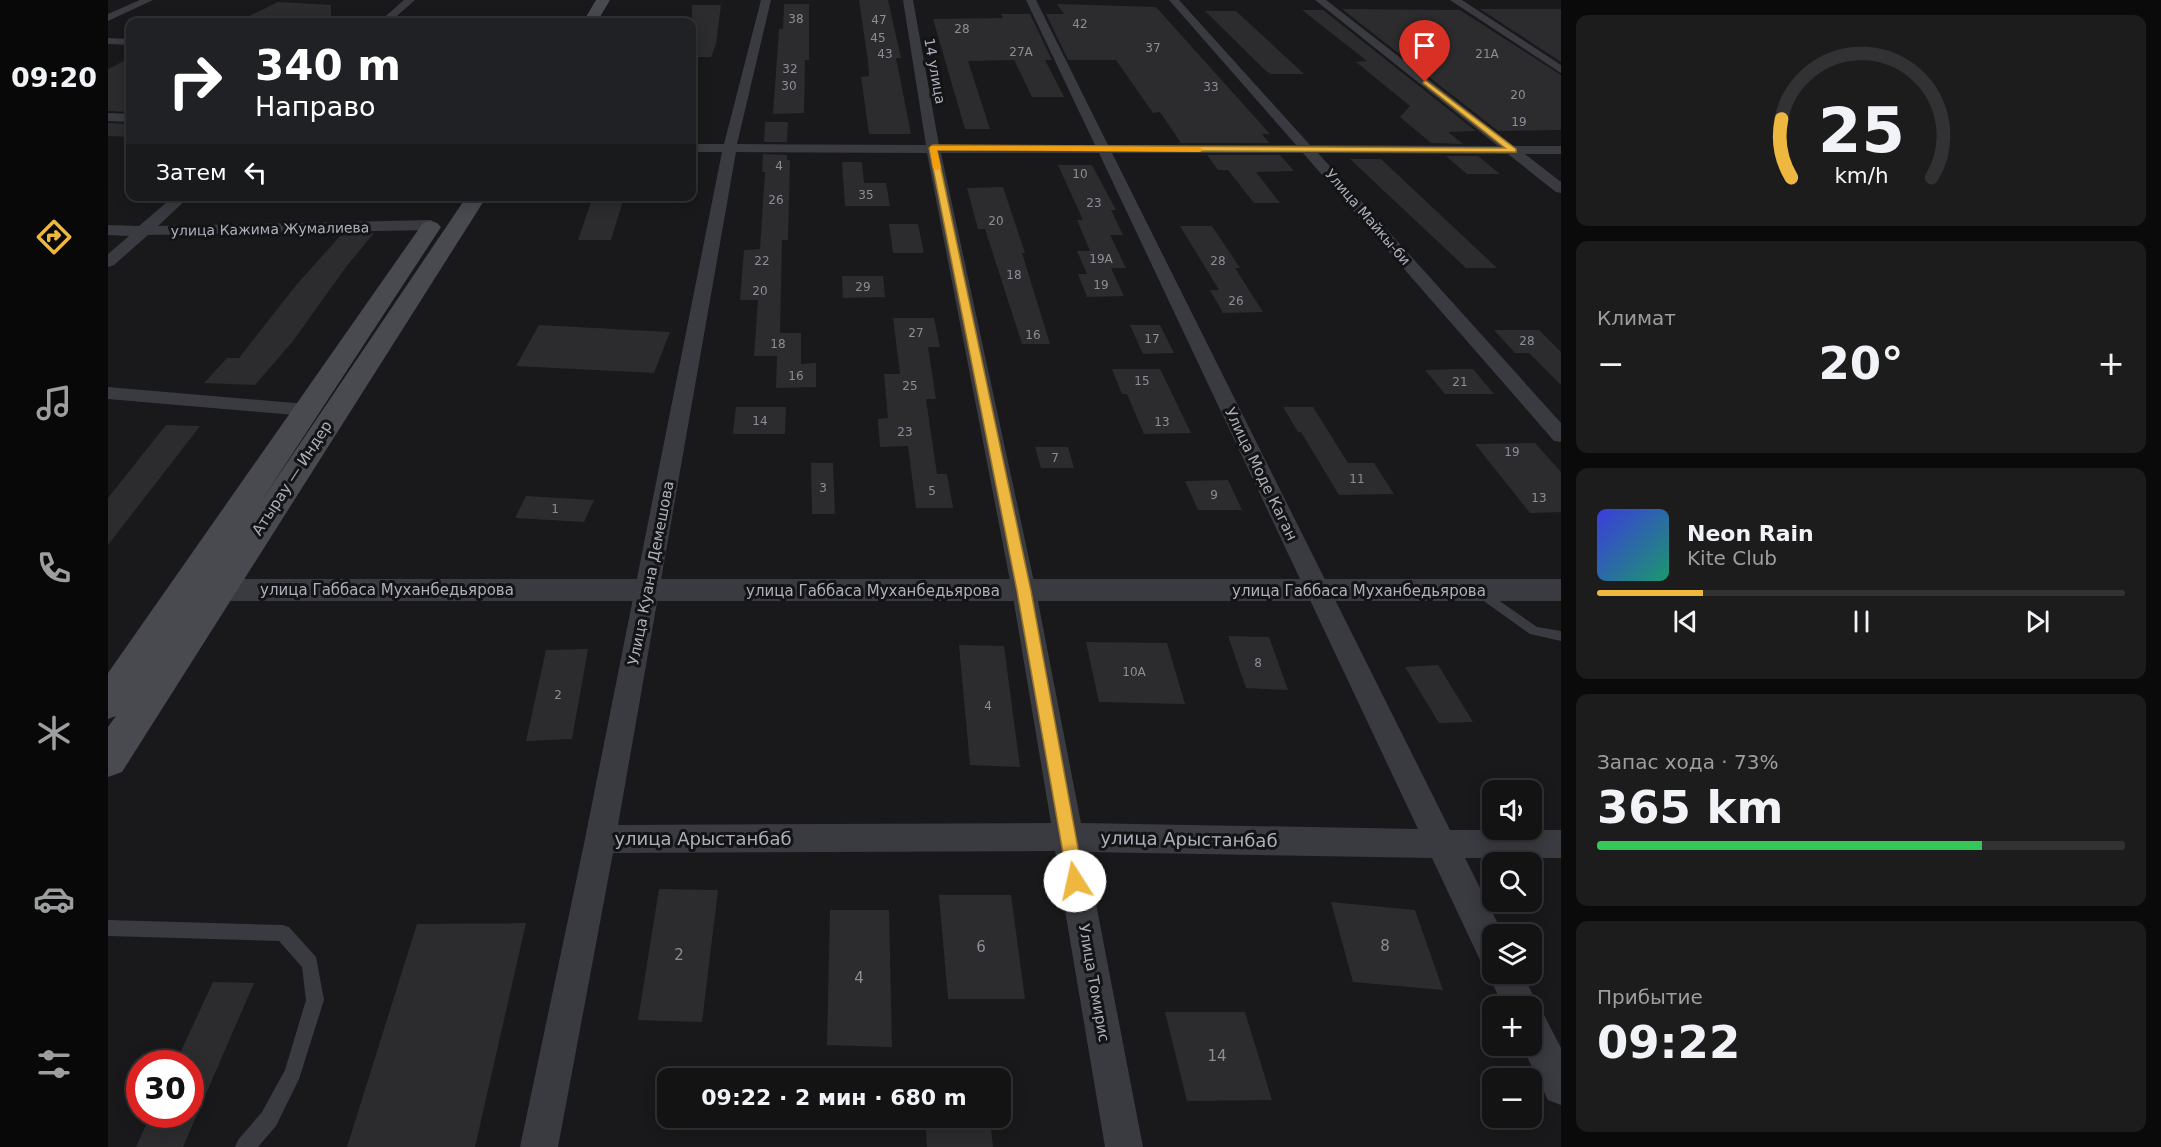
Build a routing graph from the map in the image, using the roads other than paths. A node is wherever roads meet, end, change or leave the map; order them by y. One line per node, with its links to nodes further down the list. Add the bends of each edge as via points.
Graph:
1 (148, 0): 10 (street)
2 (410, 0): 11 (street)
3 (603, 0): 12 (main road)
4 (766, 0): 18 (street, Улица Куана Демешова)
5 (908, 0): 20 (street, 14 улица)
6 (1031, 0): 21 (street, Улица Моде Каган)
7 (1174, 0): 22 (street, Улица Майкы-би)
8 (1320, 0): 23 (street)
9 (1455, 0): 15 (street)
10 (108, 18)
11 (389, 18)
12 (592, 18)
13 (108, 41): 14 (street)
14 (126, 42)
15 (1561, 70)
16 (108, 117): 17 (street)
17 (126, 118)
18 (730, 147): 19 (street); 20 (street); 40 (street, Улица Куана Демешова)
19 (696, 148)
20 (933, 148): 21 (street); 41 (street, Улица Томирис)
21 (1103, 150): 22 (street); 42 (street, Улица Моде Каган)
22 (1308, 150): 23 (street); 35 (street, Улица Майкы-би)
23 (1513, 150): 24 (street); 25 (street)
24 (1561, 150)
25 (1561, 189)
26 (177, 201): 31 (street)
27 (449, 201): 29 (main road, Атырау — Индер)
28 (474, 201): 37 (main road, Атырау — Индер)
29 (431, 225): 31 (street, улица Кажима Жумалиева); 34 (main road, Атырау — Индер)
30 (108, 230): 31 (street, улица Кажима Жумалиева)
31 (144, 231): 32 (street)
32 (108, 262)
33 (108, 393): 34 (street)
34 (307, 410): 36 (main road, Атырау — Индер)
35 (1561, 436)
36 (184, 590): 37 (street, улица Габбаса Муханбедьярова); 44 (main road, Атырау — Индер)
37 (218, 590): 40 (street, улица Габбаса Муханбедьярова); 46 (main road, Атырау — Индер)
38 (1477, 590): 39 (street, улица Габбаса Муханбедьярова); 42 (street, улица Габбаса Муханбедьярова); 43 (lane, via 1534,631)
39 (1561, 590)
40 (648, 591): 41 (street, улица Габбаса Муханбедьярова); 48 (street, Улица Куана Демешова)
41 (1024, 591): 42 (street, улица Габбаса Муханбедьярова); 47 (street, Улица Томирис)
42 (1318, 591): 49 (street, Улица Моде Каган)
43 (1561, 636)
44 (118, 672): 45 (main road, Атырау — Индер)
45 (108, 703)
46 (108, 760)
47 (1067, 837): 48 (street, улица Арыстанбаб); 49 (street, улица Арыстанбаб); 57 (street, Улица Томирис)
48 (600, 838): 56 (street, Улица Куана Демешова)
49 (1442, 844): 50 (street, улица Арыстанбаб); 51 (street, Улица Моде Каган)
50 (1561, 844)
51 (1482, 927)
52 (108, 928): 55 (lane, via 283,933 310,963 315,1000 293,1073 269,1119)
53 (1542, 1048): 54 (street)
54 (1561, 1087)
55 (246, 1147)
56 (539, 1147)
57 (1124, 1147)

